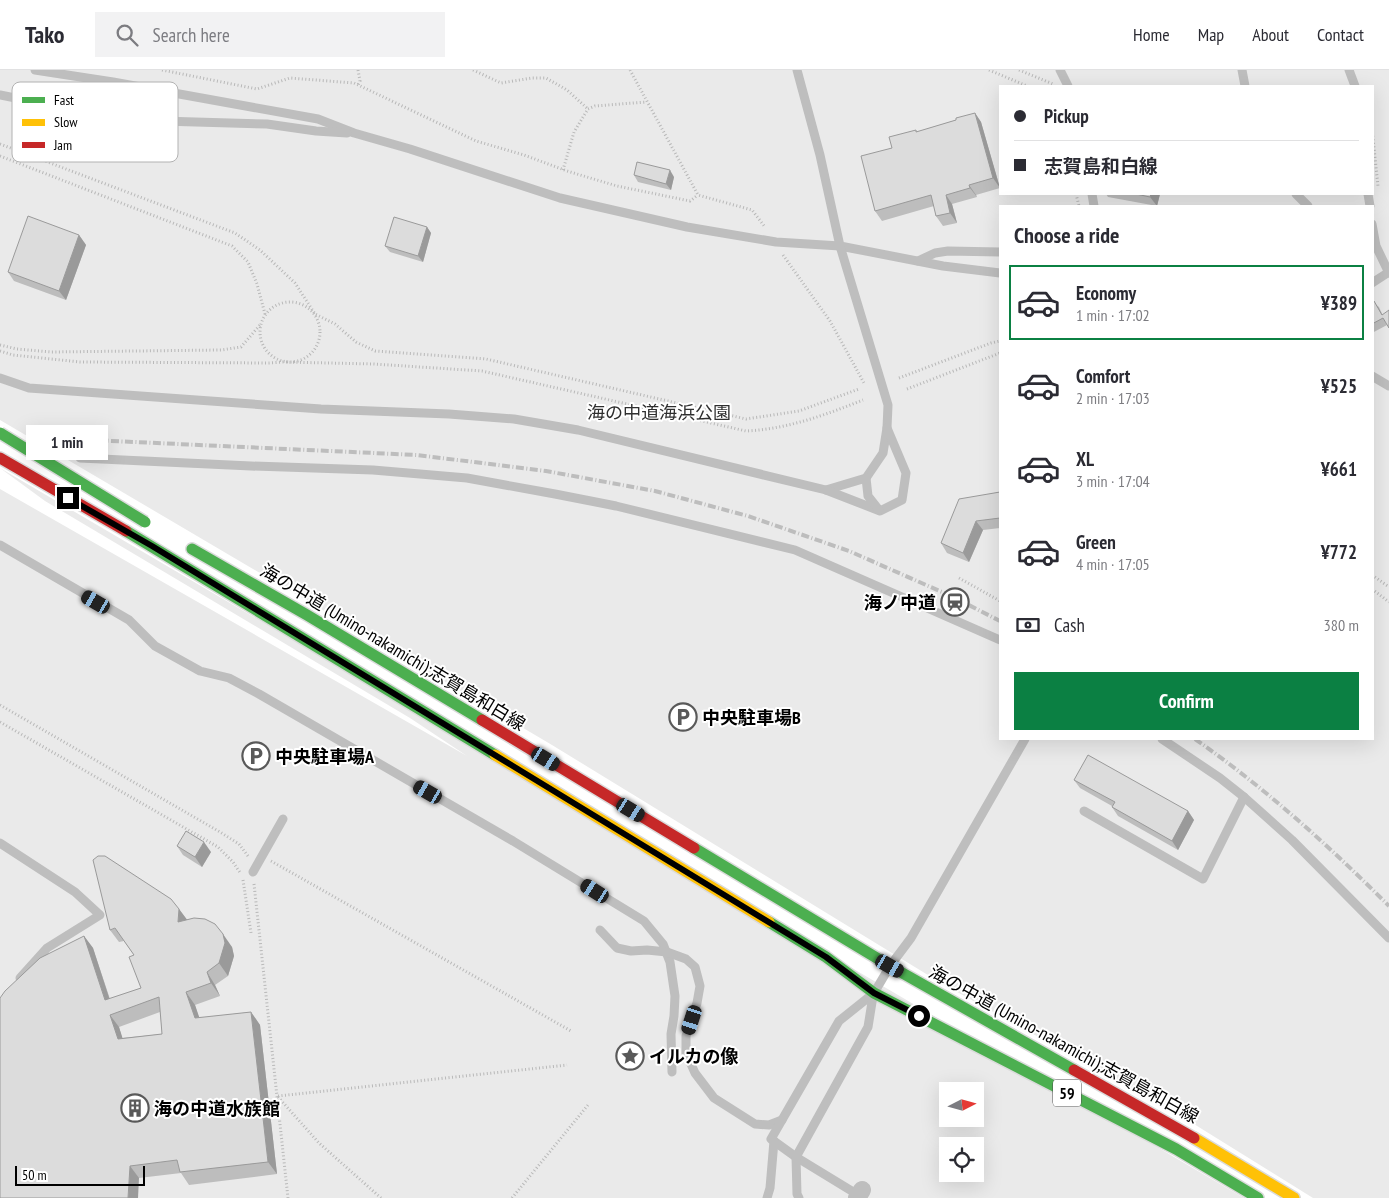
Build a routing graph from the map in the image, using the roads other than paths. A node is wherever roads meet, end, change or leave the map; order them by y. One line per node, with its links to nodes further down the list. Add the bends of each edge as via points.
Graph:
1 (35, 70): 6 (lane)
2 (797, 70): 16 (lane)
3 (1060, 70): 7 (lane)
4 (1242, 70): 8 (lane)
5 (1349, 70): 9 (lane)
6 (113, 82)
7 (1068, 85)
8 (1245, 85)
9 (1355, 85)
10 (178, 93): 12 (lane, via 318,118)
11 (178, 121): 12 (lane, via 267,124)
12 (354, 133): 16 (lane, via 560,198 687,227 776,242)
13 (1297, 195): 14 (lane)
14 (1307, 205)
15 (1374, 235): 20 (lane)
16 (840, 246): 18 (lane); 25 (lane, via 888,405)
17 (999, 252): 18 (lane, via 948,251 935,253)
18 (918, 262): 19 (lane)
19 (999, 273)
20 (1389, 273): 21 (lane)
21 (1374, 282)
22 (1374, 377): 24 (lane)
23 (0, 378): 30 (lane, via 29,388 321,410 514,419 578,430)
24 (1389, 386)
25 (887, 428): 29 (lane, via 883,454); 31 (lane, via 906,473 902,500)
26 (0, 433): 32 (main road, bridge)
27 (0, 458): 48 (main road, 59, via 136,537 826,957)
28 (80, 458): 35 (lane, via 373,470 466,478 581,499 796,550)
29 (866, 478): 30 (lane); 31 (lane, via 868,496)
30 (826, 490): 31 (lane)
31 (880, 510)
32 (149, 525)
33 (179, 542): 46 (main road, 海の中道 (Umino-nakamichi);志賀島和白線 / 59, via 315,620)
34 (0, 545): 45 (lane, via 129,620 155,646 200,671 229,678 259,694 513,841 644,921)
35 (999, 640)
36 (1024, 740): 46 (lane, via 911,938)
37 (1163, 740): 38 (lane)
38 (1244, 797): 39 (lane, via 1203,879); 44 (lane, via 1292,840)
39 (1084, 811)
40 (283, 819): 42 (lane)
41 (0, 843): 47 (lane, via 75,892 100,915 47,948)
42 (253, 872)
43 (600, 930): 45 (lane, via 617,948)
44 (1389, 938)
45 (667, 952): 49 (lane, via 675,996); 50 (lane, via 686,959 696,967 700,986 698,1003 686,1036 686,1053 695,1072 714,1098 754,1124 769,1125)
46 (890, 966): 48 (lane); 57 (main road, 海の中道 (Umino-nakamichi);志賀島和白線 / 59, via 1188,1134)
47 (15, 984)
48 (874, 993): 50 (lane, via 839,1021); 52 (lane, via 868,1027); 56 (main road, 59, via 1176,1149)
49 (672, 1072)
50 (782, 1120): 51 (lane)
51 (773, 1140): 52 (lane); 54 (lane)
52 (796, 1157): 53 (lane); 55 (lane, via 797,1194)
53 (860, 1195)
54 (767, 1198)
55 (800, 1198)
56 (1258, 1198)
57 (1294, 1198)

